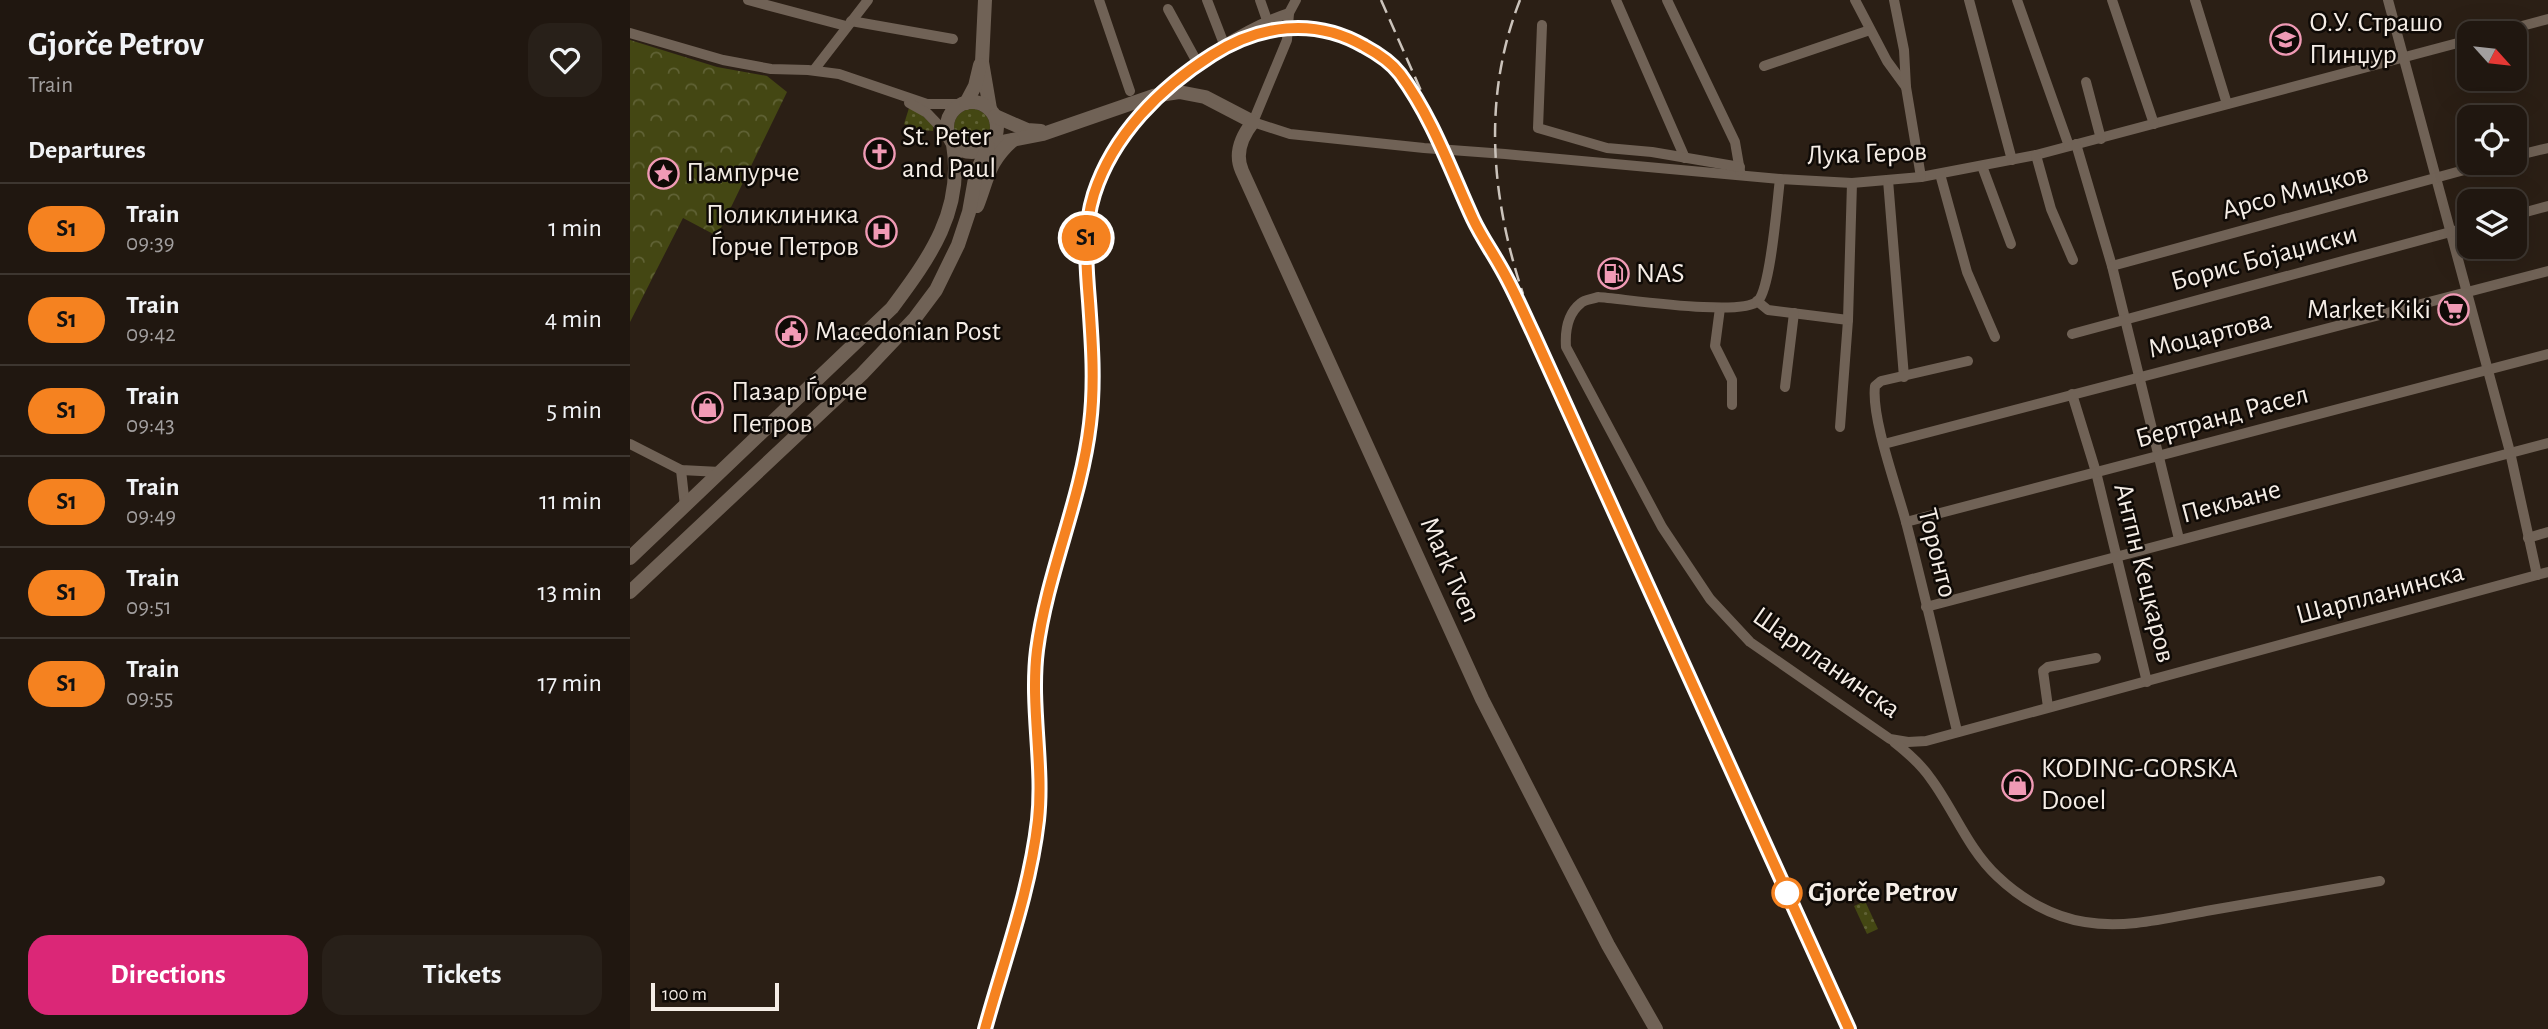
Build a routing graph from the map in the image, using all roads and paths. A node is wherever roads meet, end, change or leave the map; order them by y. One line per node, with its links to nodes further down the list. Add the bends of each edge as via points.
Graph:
1 (748, 0): 19 (street)
2 (794, 0): 19 (street)
3 (868, 0): 23 (street)
4 (985, 0): 31 (street)
5 (1099, 0): 38 (street)
6 (1207, 0): 30 (street)
7 (1260, 0): 22 (street)
8 (1296, 0): 20 (street)
9 (1616, 0): 55 (street)
10 (1667, 0): 58 (street, via 1735,142)
11 (1855, 0): 26 (street)
12 (1894, 0): 37 (street)
13 (1969, 0): 56 (street)
14 (2017, 0): 51 (street)
15 (2112, 0): 45 (street)
16 (2195, 0): 42 (street)
17 (2388, 0): 32 (street)
18 (1168, 9): 33 (street)
19 (792, 13): 23 (street)
20 (1289, 13): 22 (street); 44 (street, via 1287,40)
21 (2548, 19): 25 (street)
22 (1267, 20): 30 (street)
23 (848, 24): 28 (street); 35 (street)
24 (1542, 25): 55 (street, via 1538,128 1607,148)
25 (2527, 25)
26 (1870, 30): 34 (street); 37 (street)
27 (630, 33): 35 (street, via 735,62)
28 (953, 39)
29 (2457, 43): 32 (street, Лука Геров)
30 (1224, 44): 33 (street)
31 (982, 52): 41 (street, via 976,82); 43 (street)
32 (2404, 58): 42 (street, Лука Геров); 62 (street)
33 (1197, 62): 40 (street)
34 (1764, 66)
35 (814, 70): 39 (street)
36 (2086, 82): 47 (street)
37 (1906, 87): 61 (street)
38 (1130, 91)
39 (894, 94): 41 (street, via 927,104); 48 (street, via 927,113)
40 (1153, 96): 44 (street, via 1179,92 1205,97); 46 (street)
41 (964, 104): 43 (street, via 979,103); 48 (street, via 947,124)
42 (2227, 104): 45 (street, Лука Геров)
43 (993, 113): 46 (street, via 1031,131); 50 (street, via 997,130)
44 (1254, 121): 58 (street, Лука Геров, via 1290,134 1424,148); 117 (street, Mark Tven, via 1238,151 1241,171 1482,699)
45 (2154, 124): 47 (street, Лука Геров)
46 (1056, 130): 49 (street)
47 (2101, 139): 51 (street, Лука Геров)
48 (951, 140): 50 (street, via 970,152); 98 (street, via 957,164 955,194 941,231 911,283 871,330)
49 (1013, 140): 50 (street); 68 (street, via 990,165 976,209)
50 (990, 145): 68 (street, via 976,173)
51 (2072, 145): 54 (street, Лука Геров); 73 (street)
52 (2548, 148): 53 (street)
53 (2527, 153)
54 (2036, 155): 56 (street, Лука Геров); 72 (street, via 2051,209)
55 (1685, 158): 58 (street)
56 (2012, 160): 57 (street, Лука Геров)
57 (1982, 166): 60 (street, Лука Геров); 71 (street)
58 (1740, 171): 63 (street, Лука Геров)
59 (2457, 171): 62 (street, Арсо Мицков)
60 (1940, 174): 61 (street, Лука Геров); 82 (street, via 1967,272)
61 (1921, 177): 64 (street, Лука Геров)
62 (2435, 177): 70 (street); 73 (street, Арсо Мицков)
63 (1780, 179): 65 (street, Лука Геров); 76 (street, via 1767,280)
64 (1888, 180): 65 (street, Лука Геров); 86 (street)
65 (1852, 183): 80 (street)
66 (2548, 206): 67 (street)
67 (2527, 212)
68 (964, 229): 109 (street, via 936,290 901,335)
69 (2457, 230): 70 (street, Борис Бојаџиски)
70 (2451, 232): 75 (street); 79 (street, Борис Бојаџиски)
71 (2011, 244)
72 (2073, 260)
73 (2112, 266): 79 (street)
74 (2548, 271): 75 (street, Моцартова)
75 (2467, 293): 85 (street); 87 (street, Моцартова)
76 (1757, 301): 77 (street, Шарпланинска, via 1746,307); 78 (street, via 1768,310)
77 (1720, 308): 90 (street, via 1715,346 1732,380); 115 (street, Шарпланинска, via 1598,297 1581,303 1570,318 1566,347 1662,527 1710,599 1751,642)
78 (1794, 313): 80 (street); 88 (street)
79 (2124, 319): 81 (street, Борис Бојаџиски); 87 (street)
80 (1848, 320): 91 (street)
81 (2072, 334)
82 (1995, 337)
83 (2548, 354): 85 (street, Бертранд Расел)
84 (1968, 361): 86 (street)
85 (2489, 370): 95 (street); 96 (street, Бертранд Расел)
86 (1904, 377): 94 (street, Торонто, via 1875,386)
87 (2140, 377): 89 (street, Моцартова); 96 (street)
88 (1784, 387)
89 (2072, 394): 94 (street, Моцартова); 99 (street, Антпн Кецкаров)
90 (1732, 405)
91 (1840, 427)
92 (2548, 443): 95 (street, Пекљане)
93 (630, 444): 97 (street)
94 (1884, 444): 101 (street, Торонто)
95 (2511, 452): 103 (street); 104 (street, Пекљане)
96 (2158, 457): 99 (street, Бертранд Расел); 104 (street)
97 (681, 470): 98 (street); 100 (street)
98 (720, 472): 100 (street)
99 (2096, 472): 101 (street, Бертранд Расел); 105 (street, Антпн Кецкаров)
100 (685, 506): 106 (street)
101 (1906, 523): 110 (street, Торонто)
102 (2548, 532): 103 (street)
103 (2528, 538): 108 (street)
104 (2179, 539): 105 (street, Пекљане)
105 (2116, 556): 110 (street, Пекљане); 112 (street, Антпн Кецкаров)
106 (630, 558)
107 (2548, 572): 108 (street, Шарпланинска)
108 (2537, 575): 112 (street, Шарпланинска)
109 (630, 592)
110 (1927, 607): 114 (street, Торонто)
111 (2096, 658): 113 (street, via 2043,671)
112 (2147, 682): 113 (street, Шарпланинска)
113 (2048, 708): 114 (street, Шарпланинска)
114 (1957, 731): 115 (street, Шарпланинска, via 1917,742)
115 (1890, 739): 116 (street, via 1930,778 1996,876 2034,904 2064,917 2086,922 2143,922)
116 (2380, 881)
117 (1656, 1029)

